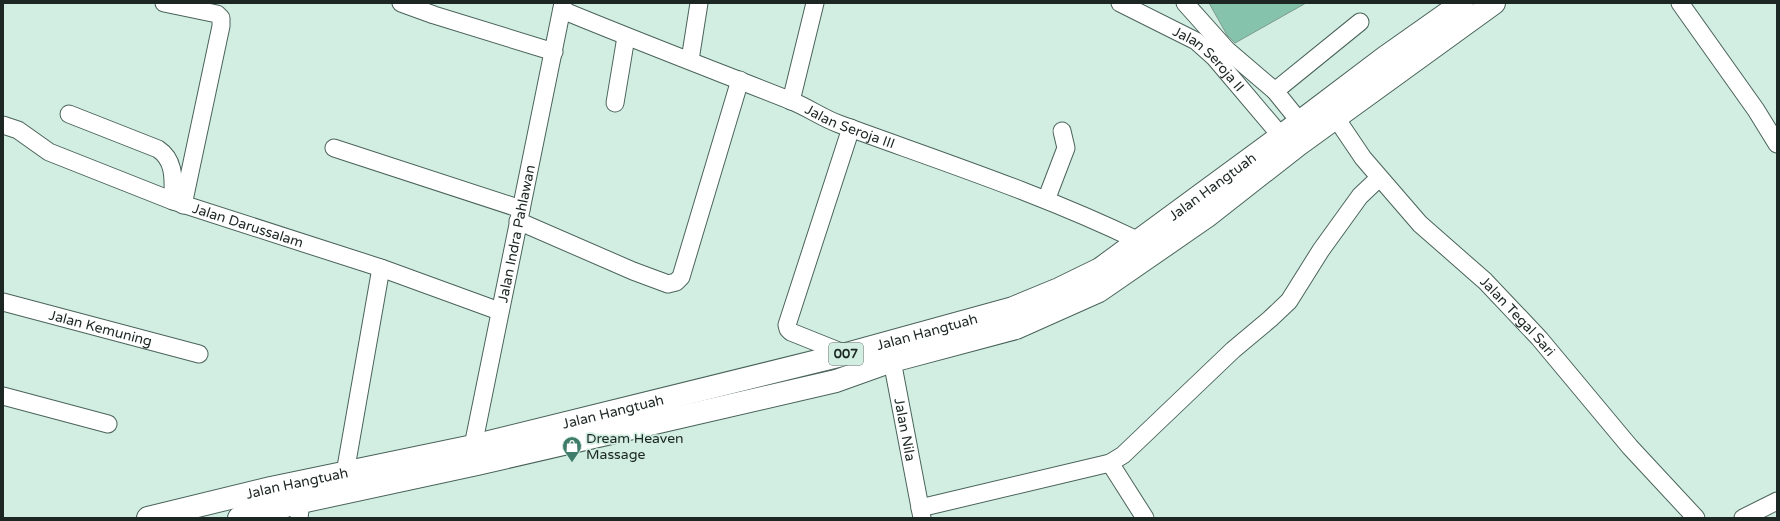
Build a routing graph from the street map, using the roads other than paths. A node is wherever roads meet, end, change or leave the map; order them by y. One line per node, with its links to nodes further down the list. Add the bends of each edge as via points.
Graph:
1 (164, 3): 31 (street, via 217,14 221,18)
2 (401, 3): 14 (street)
3 (699, 3): 15 (street)
4 (815, 3): 18 (street)
5 (1120, 3): 11 (street, Jalan Seroja II)
6 (1185, 3): 17 (street, via 1227,50)
7 (1462, 3): 22 (highway, Jalan Hangtuah / 007)
8 (1494, 3): 21 (highway, Jalan Hangtuah / 007)
9 (1680, 3): 27 (street)
10 (563, 6): 13 (street, Jalan Seroja III); 14 (street, Jalan Indra Pahlawan)
11 (1138, 7): 26 (street, Jalan Seroja II, via 1196,41 1215,58)
12 (1360, 22): 17 (street)
13 (626, 37): 15 (street, Jalan Seroja III); 19 (street)
14 (554, 52): 33 (street, Jalan Indra Pahlawan)
15 (690, 60): 16 (street, Jalan Seroja III)
16 (740, 80): 18 (street, Jalan Seroja III); 33 (street, via 681,277 676,282 668,284 633,271)
17 (1275, 91): 22 (street)
18 (791, 101): 24 (street, Jalan Seroja III)
19 (615, 103)
20 (69, 114): 31 (street, via 158,149 172,166)
21 (1336, 118): 29 (street, Jalan Tegal Sari); 32 (highway, Jalan Hangtuah / 007)
22 (1300, 122): 26 (highway, Jalan Hangtuah / 007)
23 (3, 124): 31 (street, Jalan Darussalam, via 18,130 49,152)
24 (851, 128): 30 (street, Jalan Seroja III); 40 (street, via 787,325 791,332)
25 (1062, 131): 30 (street, via 1066,148 1048,195)
26 (1281, 136): 32 (highway, Jalan Hangtuah / 007)
27 (1777, 144)
28 (334, 148): 33 (street)
29 (1379, 178): 44 (street, via 1360,196 1321,250 1289,301 1123,455); 52 (street, Jalan Tegal Sari, via 1420,224 1485,281 1539,338 1630,448)
30 (1049, 201): 34 (street, Jalan Seroja III)
31 (178, 203): 35 (street, Jalan Darussalam)
32 (1200, 208): 34 (highway, Jalan Hangtuah / 007); 38 (highway, Jalan Hangtuah / 007, via 1099,291 1075,303 1016,328)
33 (520, 215): 37 (street, Jalan Indra Pahlawan)
34 (1139, 241): 38 (highway, Jalan Hangtuah / 007, via 1100,269 1059,289)
35 (381, 268): 37 (street, Jalan Darussalam); 45 (street)
36 (3, 302): 39 (street, Jalan Kemuning)
37 (500, 311): 43 (street, Jalan Indra Pahlawan)
38 (890, 352): 40 (highway, Jalan Hangtuah / 007); 43 (highway, Jalan Hangtuah / 007, via 836,381); 48 (street, Jalan Nila)
39 (199, 354)
40 (846, 354): 43 (highway, Jalan Hangtuah / 007)
41 (3, 396): 42 (street)
42 (108, 424)
43 (475, 455): 45 (highway, Jalan Hangtuah / 007); 47 (highway, Jalan Hangtuah / 007)
44 (1110, 464): 48 (street); 51 (street)
45 (345, 473): 49 (highway, Jalan Hangtuah / 007)
46 (1777, 501): 53 (street)
47 (300, 510): 50 (highway, Jalan Hangtuah / 007)
48 (921, 513)
49 (148, 518)
50 (239, 518)
51 (1144, 518)
52 (1696, 518)
53 (1743, 518)

